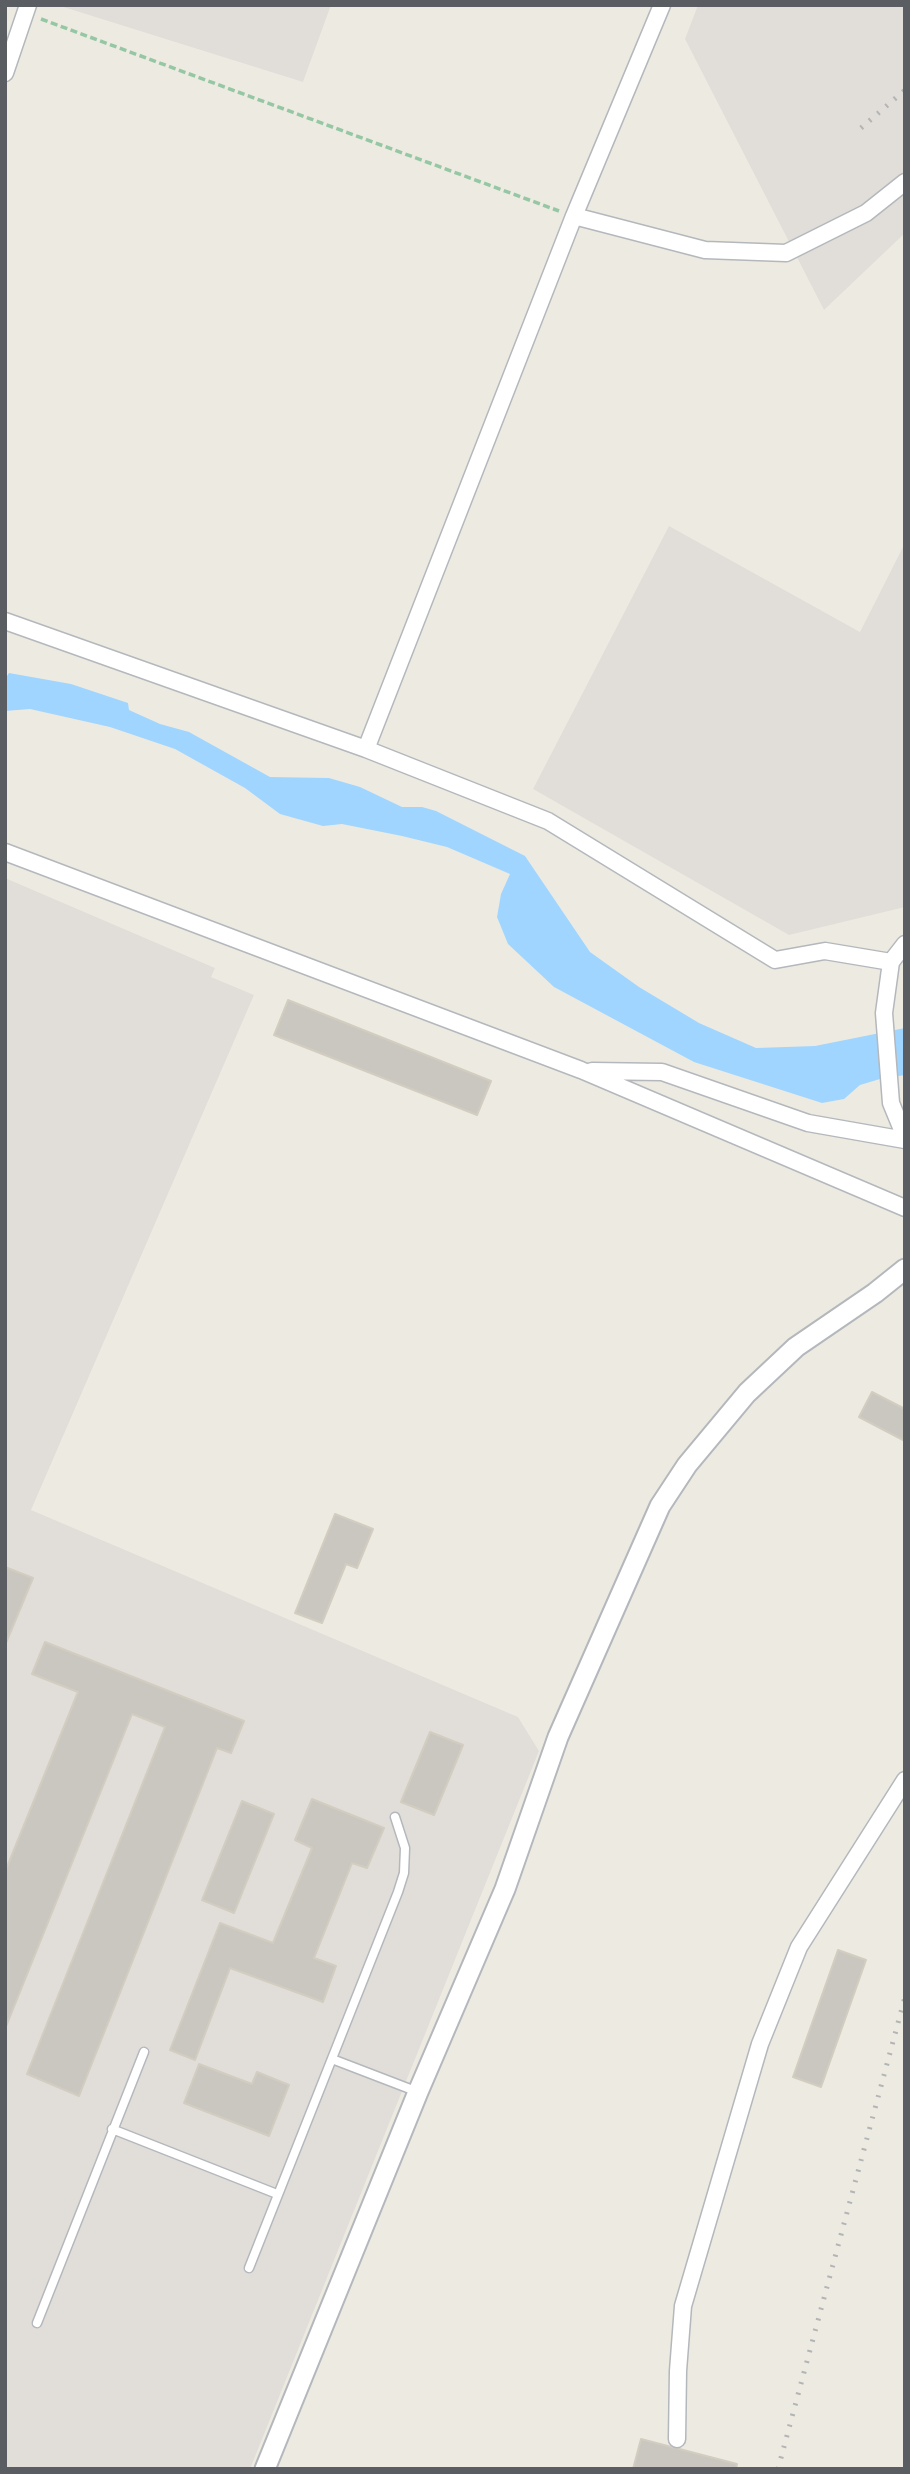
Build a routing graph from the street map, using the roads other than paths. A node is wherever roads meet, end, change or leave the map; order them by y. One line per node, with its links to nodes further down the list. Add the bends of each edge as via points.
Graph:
1 (662, 5): 5 (street)
2 (26, 9): 3 (street)
3 (5, 73)
4 (905, 182): 5 (street, via 866,213 786,253 705,250)
5 (574, 216): 7 (street)
6 (5, 621): 7 (street)
7 (366, 749): 10 (street, via 548,821 775,960 825,951)
8 (5, 852): 11 (street)
9 (905, 944): 10 (street)
10 (891, 962): 12 (street, via 884,1013 891,1103)
11 (581, 1070): 12 (street, via 662,1072 808,1123); 13 (street)
12 (905, 1139)
13 (905, 1208)
14 (905, 1269): 19 (street, via 796,1347 747,1393 687,1465 660,1506 558,1737 505,1889)
15 (905, 1780): 24 (street, via 799,1947 760,2044 683,2306)
16 (395, 1817): 18 (lane, via 405,1848 404,1873)
17 (144, 2052): 20 (lane)
18 (332, 2059): 19 (lane); 21 (lane)
19 (418, 2092): 25 (street)
20 (112, 2129): 21 (lane); 23 (lane)
21 (277, 2194): 22 (lane)
22 (249, 2268)
23 (37, 2323)
24 (677, 2439)
25 (265, 2469)

